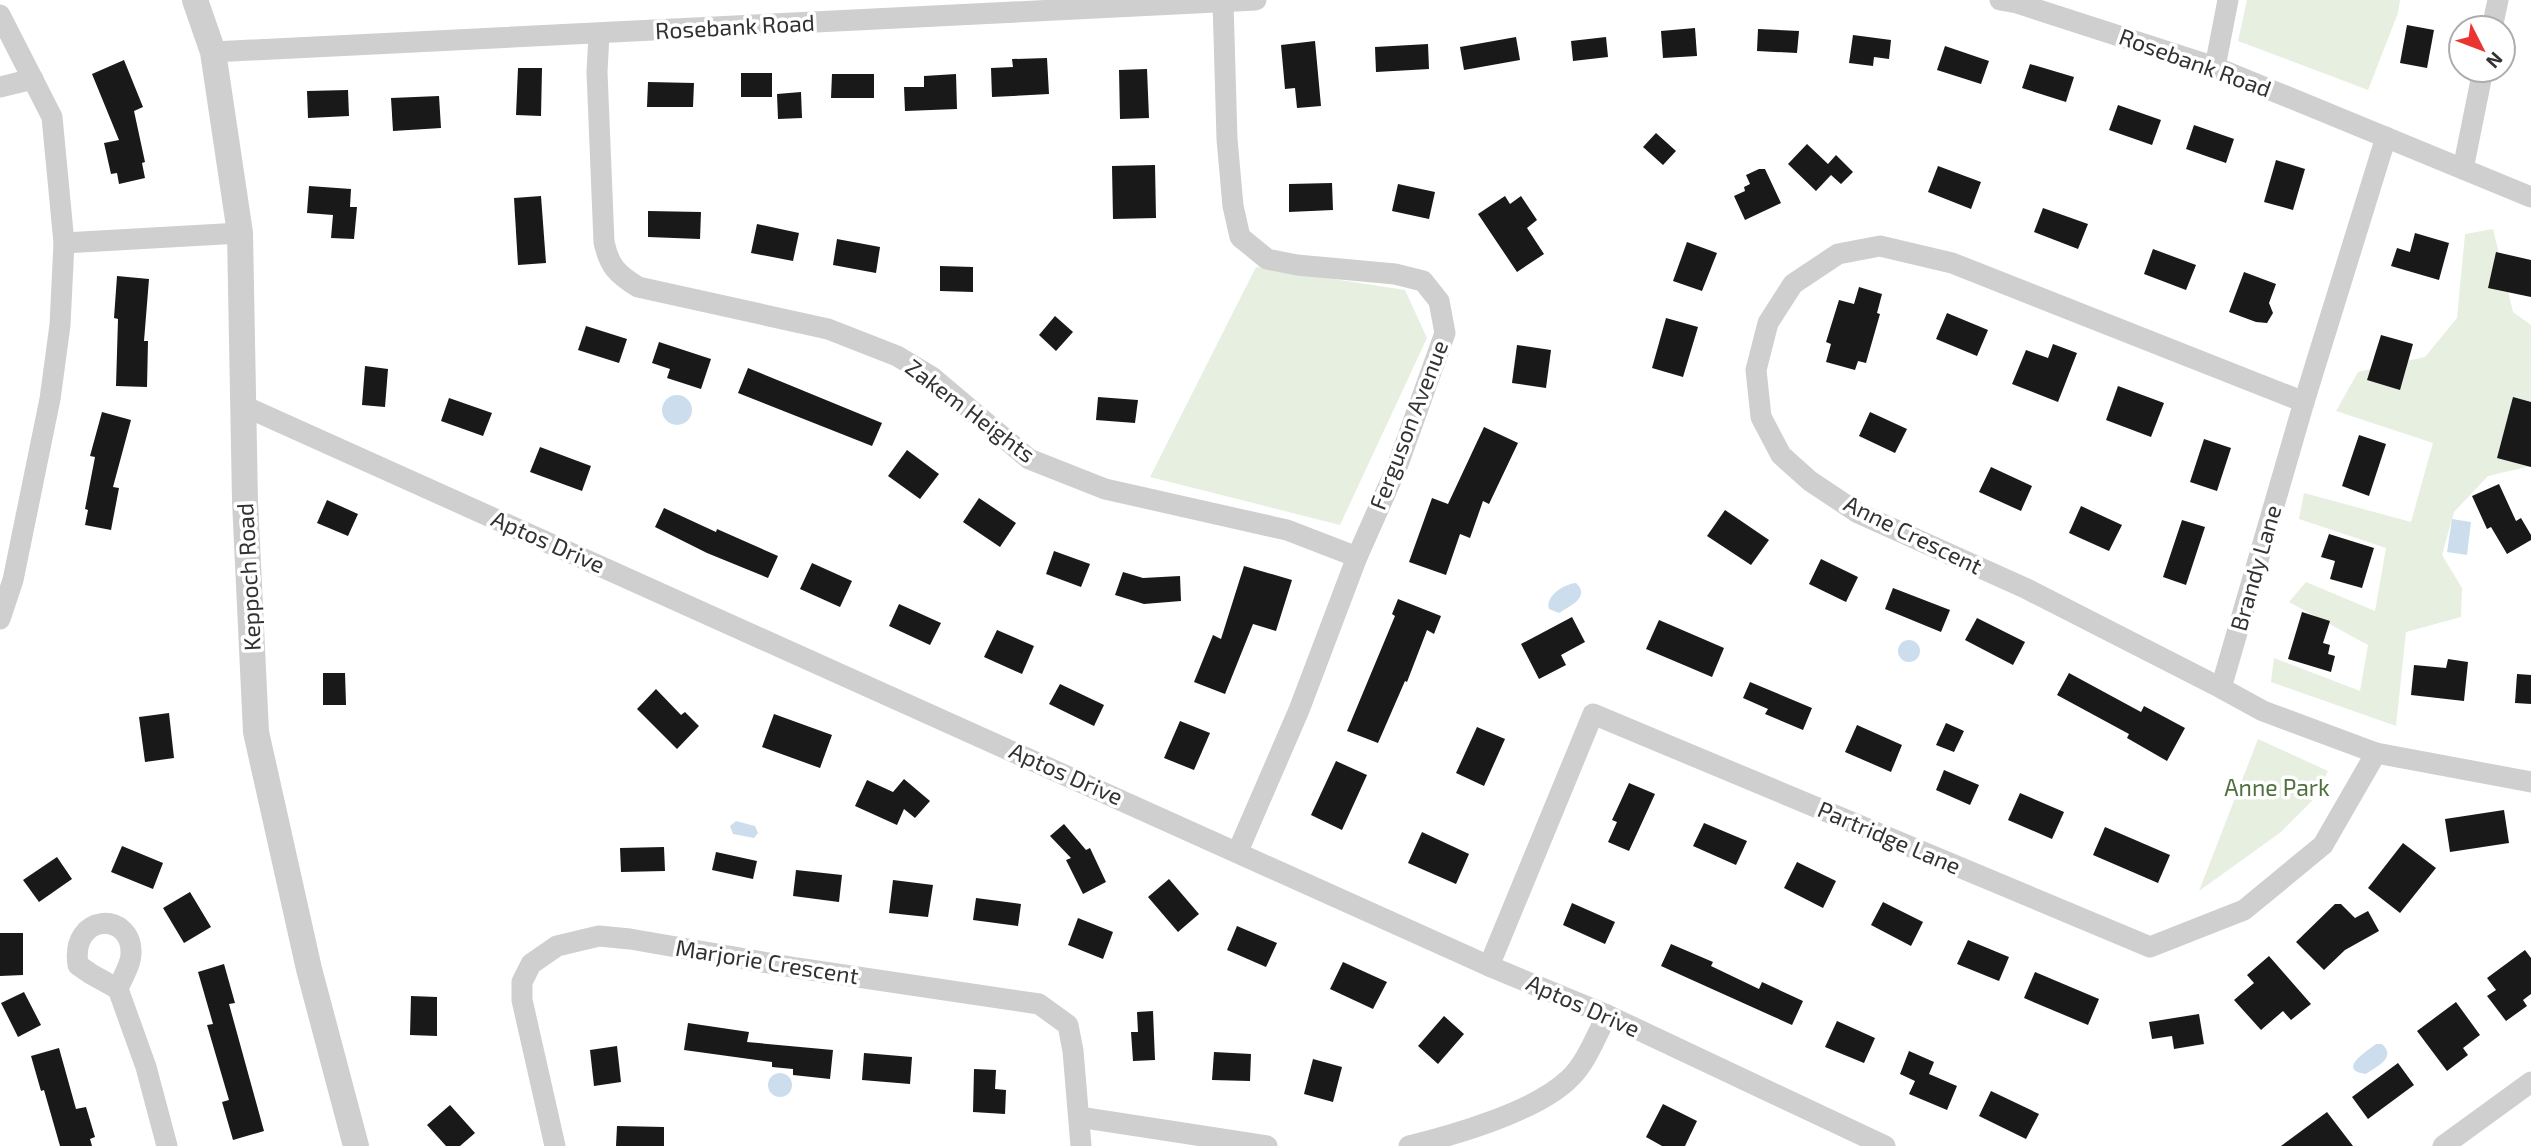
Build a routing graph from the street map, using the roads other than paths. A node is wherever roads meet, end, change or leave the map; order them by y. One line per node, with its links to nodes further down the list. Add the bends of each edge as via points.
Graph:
1 (195, 0): 8 (street, Keppoch Road)
2 (1256, 0): 5 (street, Rosebank Road)
3 (2000, 0): 9 (street, Rosebank Road)
4 (2228, 0): 9 (street)
5 (1223, 2): 7 (street, Rosebank Road); 20 (street, Ferguson Avenue, via 1227,139 1240,237 1267,258 1423,281 1439,301 1445,333 1436,364)
6 (0, 15): 10 (street)
7 (599, 34): 8 (street, Rosebank Road); 20 (street, Zakem Heights, via 604,242 608,259 621,276 638,287 828,329 897,356 932,377 1029,459 1105,489 1287,530)
8 (213, 52): 16 (street, Keppoch Road)
9 (2215, 67): 13 (street, Rosebank Road)
10 (33, 79): 12 (street); 17 (street, via 52,117)
11 (2480, 84): 14 (street)
12 (0, 88)
13 (2386, 137): 14 (street, Rosebank Road); 18 (street, Brandy Lane)
14 (2463, 169): 15 (street, Rosebank Road)
15 (2531, 197)
16 (240, 233): 17 (street); 19 (street, Keppoch Road)
17 (64, 243): 21 (street, via 50,399 13,580)
18 (2304, 402): 22 (street, Brandy Lane); 22 (street, Anne Crescent, via 1952,263 1880,246 1838,254 1793,284 1768,323 1755,370 1761,417 1781,455 1810,481 1858,513 2025,588)
19 (244, 406): 25 (street, Aptos Drive); 32 (street, Keppoch Road, via 256,732 309,969)
20 (1357, 557): 25 (street, Ferguson Avenue, via 1299,710)
21 (0, 619)
22 (2221, 688): 23 (street, via 2263,711)
23 (2376, 753): 24 (street); 26 (street, Partridge Lane, via 2323,845 2244,910 2150,947 1593,714)
24 (2531, 782)
25 (1238, 851): 26 (street, Aptos Drive)
26 (1489, 965): 28 (street, Aptos Drive)
27 (118, 989): 31 (street)
28 (1607, 1015): 36 (street, via 1580,1065 1555,1090 1520,1110); 37 (street, Aptos Drive)
29 (2531, 1082): 38 (street)
30 (1079, 1117): 33 (street, Marjorie Crescent, via 1068,1025 1039,1004 599,936 557,946 531,964 522,982 522,1000); 34 (street, Marjorie Crescent); 35 (street)
31 (167, 1146)
32 (356, 1146)
33 (555, 1146)
34 (1081, 1146)
35 (1266, 1146)
36 (1409, 1146)
37 (1885, 1146)
38 (2443, 1146)

